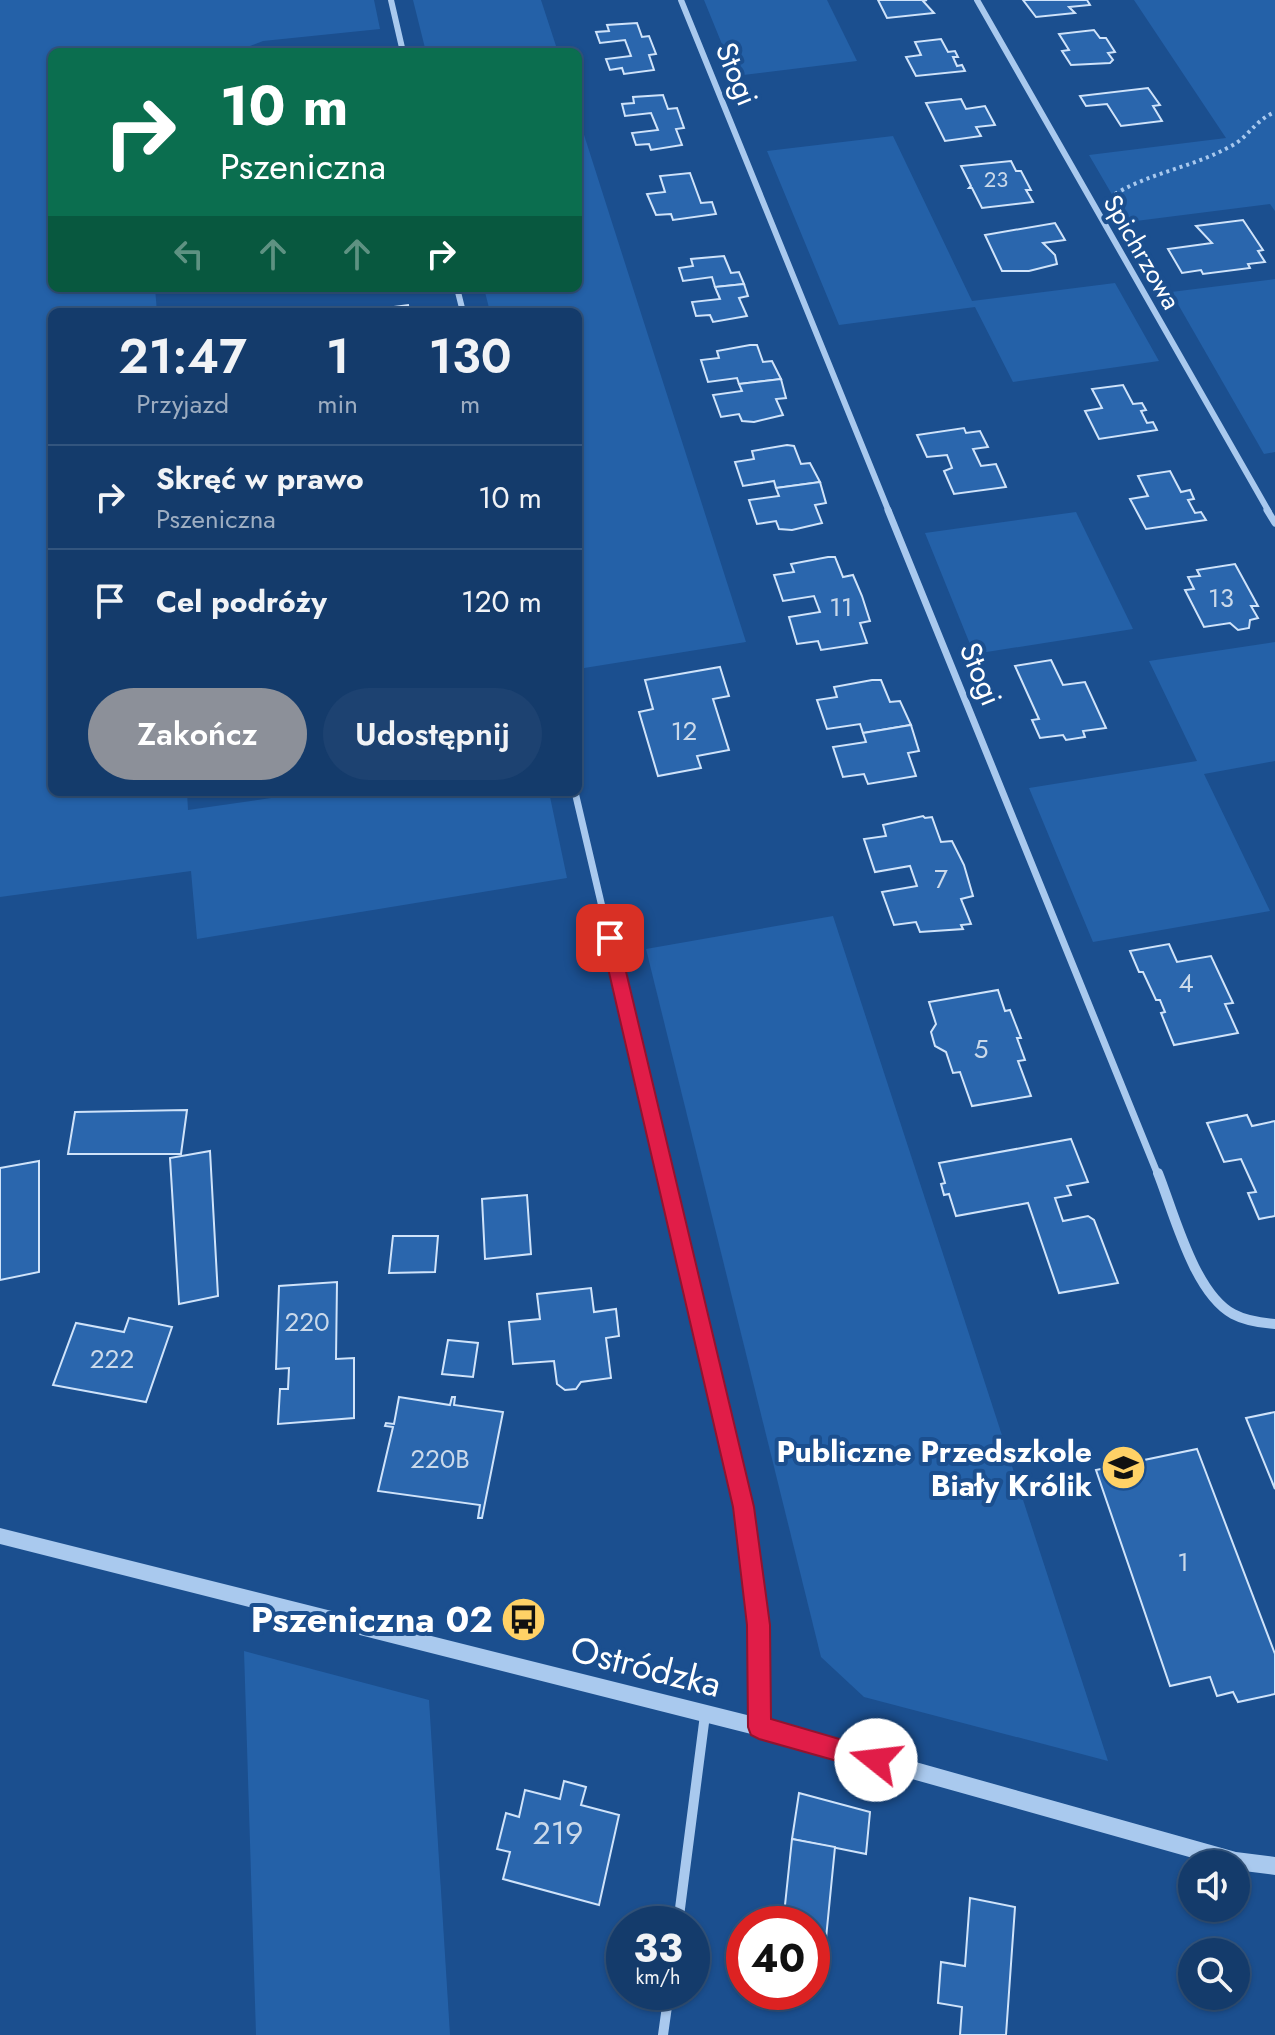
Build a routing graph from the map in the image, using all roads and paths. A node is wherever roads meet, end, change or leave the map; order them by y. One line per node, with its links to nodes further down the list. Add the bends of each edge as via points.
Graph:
1 (391, 0): 4 (street)
2 (681, 0): 9 (street, Stogi, via 1202,1282 1213,1302 1229,1315)
3 (977, 0): 6 (street, Spichrzowa)
4 (402, 48)
5 (1275, 112): 6 (path, via 1260,117 1234,146 1136,180)
6 (1094, 208): 7 (street, Spichrzowa)
7 (1275, 523)
8 (576, 796): 12 (street, via 743,1507 759,1625)
9 (1275, 1324)
10 (0, 1536): 11 (street, Ostródzka)
11 (705, 1714): 12 (street, Ostródzka); 14 (street)
12 (759, 1727): 13 (street, Ostródzka, via 1236,1861)
13 (1275, 1866)
14 (680, 1906)
15 (666, 2010): 16 (street)
16 (663, 2035)

